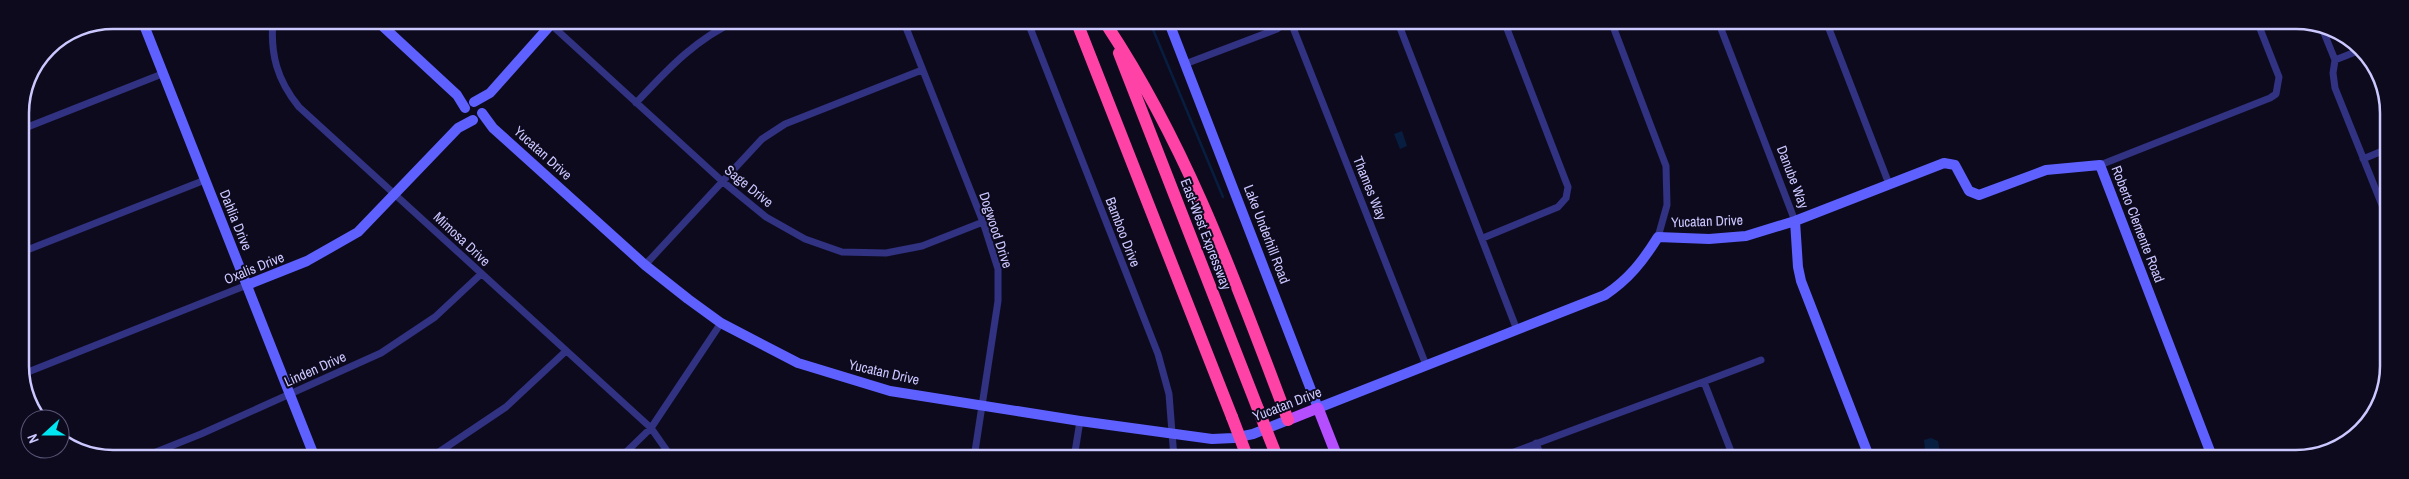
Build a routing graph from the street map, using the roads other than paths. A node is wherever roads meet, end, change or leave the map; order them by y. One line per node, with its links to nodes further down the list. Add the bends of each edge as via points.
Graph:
1 (145, 29): 26 (street, Dahlia Drive)
2 (272, 29): 36 (street, Mimosa Drive, via 277,74 286,91 299,107)
3 (386, 29): 28 (street, Yucatan Drive)
4 (544, 29): 28 (street)
5 (557, 29): 27 (street, Sage Drive)
6 (721, 29): 27 (street, via 677,59)
7 (906, 29): 25 (street, Dogwood Drive)
8 (1031, 29): 59 (street, Bamboo Drive, via 1158,354 1169,394)
9 (1080, 29): 69 (highway, bridge)
10 (1109, 29): 70 (highway, East-West Expressway, bridge)
11 (1110, 29): 56 (highway, via 1138,73 1201,197)
12 (1171, 29): 24 (street, Lake Underhill Road)
13 (1274, 29): 24 (street)
14 (1294, 29): 50 (street, Thames Way)
15 (1401, 29): 41 (street)
16 (1507, 29): 41 (street, via 1568,187 1566,198 1558,207)
17 (1614, 29): 40 (street, via 1666,166 1667,205)
18 (1721, 29): 38 (street, Danube Way)
19 (1829, 29): 35 (street)
20 (2260, 29): 32 (street, Roberto Clemente Road, via 2279,77 2276,94)
21 (2325, 34): 23 (street)
22 (2355, 52): 23 (street)
23 (2335, 60): 31 (street, via 2335,88)
24 (1185, 64): 55 (street, Lake Underhill Road)
25 (922, 70): 34 (street, via 786,124 762,139); 39 (street, Dogwood Drive)
26 (162, 74): 29 (street); 33 (street, Dahlia Drive)
27 (636, 103): 34 (street, Sage Drive)
28 (474, 111): 36 (street, Oxalis Drive); 43 (street, Yucatan Drive)
29 (29, 126)
30 (2380, 152): 31 (street)
31 (2363, 159): 37 (street)
32 (2100, 165): 35 (street, Yucatan Drive, via 2046,170 1979,195 1969,191 1958,169 1949,162); 76 (street, Roberto Clemente Road)
33 (205, 180): 42 (street); 45 (street, Dahlia Drive)
34 (722, 181): 39 (street, Sage Drive, via 766,217 805,239 842,252 886,254 922,246); 43 (street)
35 (1889, 184): 38 (street, Yucatan Drive)
36 (395, 194): 44 (street, Mimosa Drive); 45 (street, Oxalis Drive, via 358,232 307,261)
37 (2380, 200)
38 (1795, 221): 40 (street, Yucatan Drive, via 1746,236); 75 (street, Danube Way, via 1801,281)
39 (983, 222): 54 (street, Dogwood Drive, via 998,269 998,301)
40 (1658, 237): 47 (street, Yucatan Drive, via 1639,266 1622,283 1582,305)
41 (1482, 238): 47 (street)
42 (29, 249)
43 (644, 265): 46 (street, Yucatan Drive)
44 (481, 274): 48 (street, Mimosa Drive); 53 (street, Linden Drive, via 435,317 381,353)
45 (247, 285): 51 (street, Oxalis Drive); 53 (street, Dahlia Drive)
46 (721, 323): 54 (street, Yucatan Drive, via 798,363 844,378 890,391); 58 (street)
47 (1517, 330): 50 (street, Yucatan Drive)
48 (566, 351): 58 (street, Mimosa Drive); 63 (street, via 506,407)
49 (1761, 360): 52 (street)
50 (1426, 365): 55 (street, Yucatan Drive)
51 (29, 371)
52 (1704, 382): 60 (street); 74 (street)
53 (289, 395): 61 (street, Linden Drive); 62 (street, Dahlia Drive)
54 (982, 406): 57 (street, Yucatan Drive); 66 (street, Dogwood Drive)
55 (1318, 408): 56 (main road, Yucatan Drive); 71 (main road, Lake Underhill Road)
56 (1288, 420): 59 (street, Yucatan Drive, via 1234,438)
57 (1080, 421): 59 (street, Yucatan Drive); 67 (street)
58 (651, 428): 64 (street); 65 (street, Mimosa Drive)
59 (1173, 434): 68 (street, Bamboo Drive)
60 (1536, 443): 72 (street); 73 (street)
61 (160, 450)
62 (311, 450)
63 (442, 450)
64 (628, 450)
65 (666, 450)
66 (975, 450)
67 (1075, 450)
68 (1174, 450)
69 (1245, 450)
70 (1274, 450)
71 (1335, 450)
72 (1518, 450)
73 (1539, 450)
74 (1730, 450)
75 (1867, 450)
76 (2210, 450)

